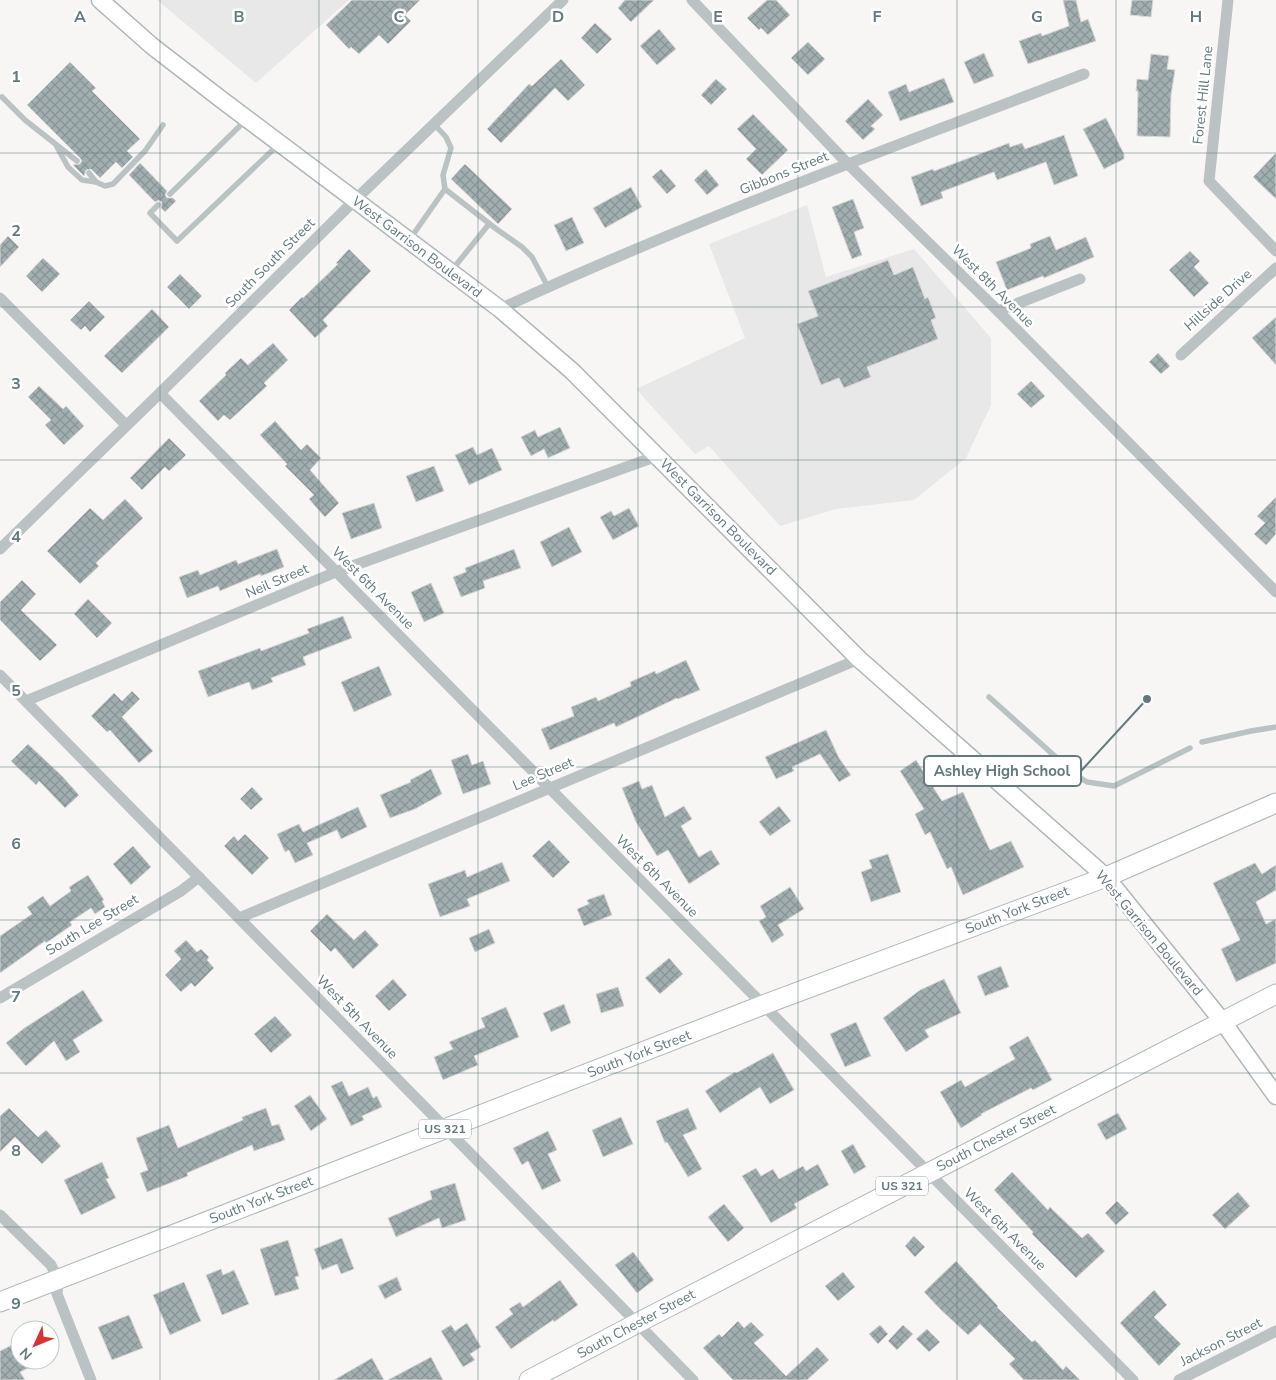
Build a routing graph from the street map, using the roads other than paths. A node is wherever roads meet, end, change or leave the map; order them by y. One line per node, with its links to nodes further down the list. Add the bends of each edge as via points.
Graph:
1 (100, 0): 7 (main road, West Garrison Boulevard, via 152,46)
2 (563, 0): 8 (street, South South Street)
3 (692, 0): 13 (street, West 8th Avenue)
4 (1228, 0): 22 (street, Forest Hill Lane, via 1210,181)
5 (1084, 74): 13 (street, Gibbons Street)
6 (2, 97): 11 (lane)
7 (247, 118): 10 (main road, West Garrison Boulevard); 17 (lane)
8 (434, 124): 16 (lane, via 451,148 443,175); 18 (street, South South Street)
9 (163, 125): 15 (lane, via 145,151 113,184 105,186)
10 (280, 143): 18 (main road, West Garrison Boulevard); 19 (lane, via 177,241 150,212)
11 (56, 145): 12 (lane); 15 (lane, via 68,167 82,180)
12 (77, 161)
13 (848, 164): 26 (street, Gibbons Street); 29 (street, West 8th Avenue)
14 (89, 173): 15 (lane)
15 (96, 182)
16 (445, 189): 20 (lane); 21 (lane)
17 (170, 194)
18 (355, 200): 21 (main road, West Garrison Boulevard); 31 (street, South South Street)
19 (158, 205)
20 (489, 224): 24 (lane); 26 (lane, via 532,257)
21 (409, 240): 24 (main road, West Garrison Boulevard)
22 (1276, 251)
23 (1276, 268): 30 (street, Hillside Drive)
24 (450, 272): 28 (main road, West Garrison Boulevard)
25 (1080, 279): 29 (street)
26 (548, 287): 28 (street, Gibbons Street)
27 (0, 298): 32 (street)
28 (500, 309): 33 (main road, West Garrison Boulevard, via 572,371)
29 (998, 311): 36 (street, West 8th Avenue)
30 (1181, 355)
31 (160, 393): 32 (street, South South Street); 35 (street, West 6th Avenue)
32 (126, 425): 34 (street, South South Street)
33 (657, 456): 35 (street, Neil Street); 37 (main road, West Garrison Boulevard)
34 (0, 549)
35 (336, 572): 40 (street, Neil Street); 46 (street, West 6th Avenue)
36 (1276, 590)
37 (858, 658): 46 (street, Lee Street); 49 (main road, West Garrison Boulevard)
38 (0, 675): 40 (street, West 5th Avenue)
39 (989, 696): 44 (lane)
40 (26, 701): 48 (street, West 5th Avenue)
41 (1276, 728): 42 (lane, via 1251,730)
42 (1202, 742)
43 (1190, 748): 45 (lane, via 1114,786 1087,782)
44 (1068, 768)
45 (1074, 774)
46 (549, 788): 50 (street, Lee Street); 53 (street, West 6th Avenue)
47 (1276, 802): 49 (main road, South York Street / US 321)
48 (199, 877): 50 (street, West 5th Avenue); 52 (street, South Lee Street, via 181,891)
49 (1106, 877): 53 (main road, South York Street / US 321); 54 (main road, West Garrison Boulevard)
50 (239, 918): 56 (street, West 5th Avenue)
51 (1276, 994): 54 (main road, South Chester Street / US 321)
52 (0, 998)
53 (764, 1005): 56 (main road, South York Street / US 321); 57 (street, West 6th Avenue)
54 (1223, 1022): 55 (main road, West Garrison Boulevard); 57 (main road, South Chester Street / US 321)
55 (1276, 1096)
56 (446, 1129): 59 (main road, South York Street / US 321); 61 (street, West 5th Avenue)
57 (928, 1173): 61 (main road, South Chester Street / US 321); 66 (street, West 6th Avenue)
58 (0, 1214): 59 (street, via 51,1265)
59 (58, 1280): 60 (main road, South York Street / US 321); 63 (street, via 57,1294)
60 (0, 1302)
61 (636, 1323): 64 (main road, South Chester Street / US 321); 65 (street, West 5th Avenue)
62 (1276, 1331): 67 (street, Jackson Street)
63 (90, 1380)
64 (529, 1380)
65 (692, 1380)
66 (1133, 1380)
67 (1179, 1380)

